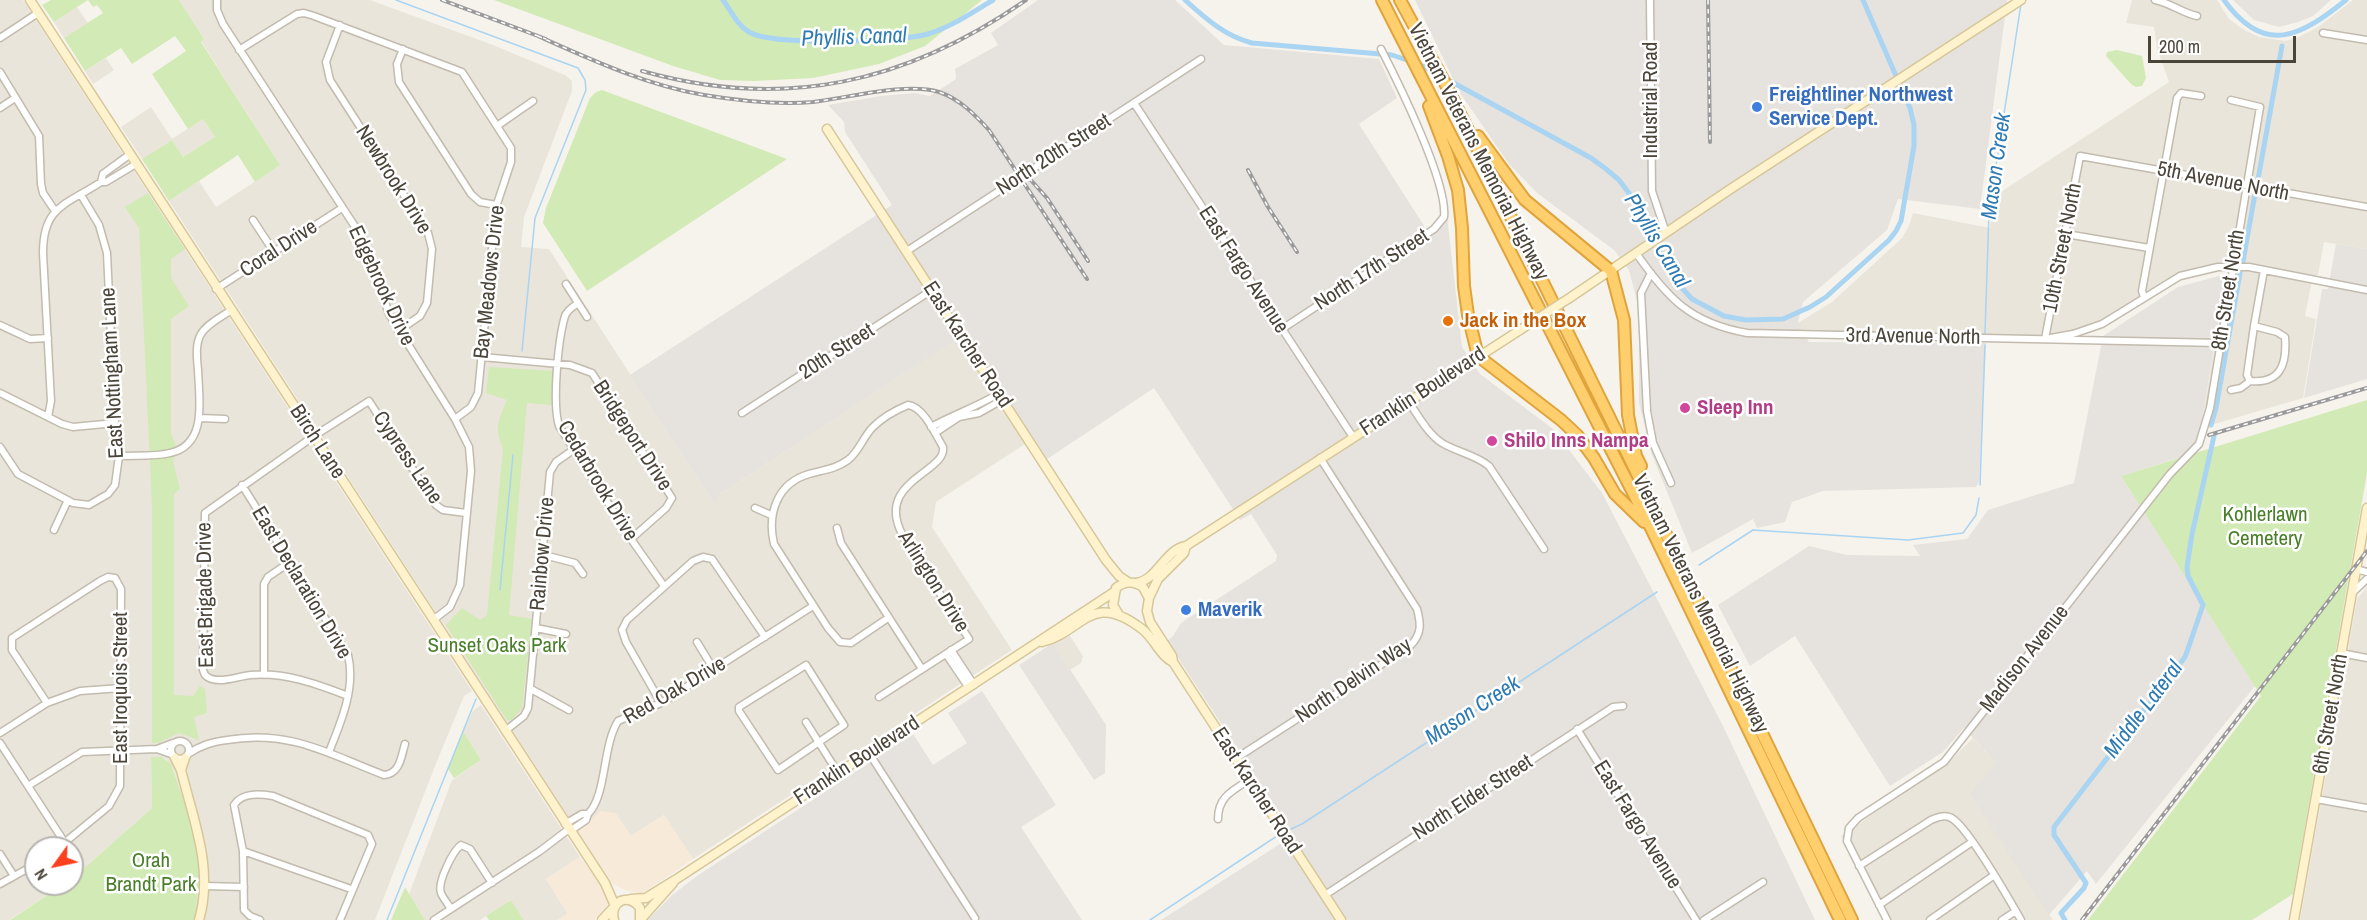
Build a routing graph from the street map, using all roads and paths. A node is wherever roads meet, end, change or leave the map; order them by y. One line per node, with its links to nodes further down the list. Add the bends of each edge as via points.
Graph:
1 (30, 0): 8 (main road, Birch Lane)
2 (218, 0): 16 (street, Edgebrook Drive, via 218,15)
3 (1382, 0): 19 (highway)
4 (1400, 0): 20 (highway, Vietnam Veterans Memorial Highway)
5 (1650, 0): 42 (street, Industrial Road, via 1652,191)
6 (2019, 0): 42 (main road, Franklin Boulevard)
7 (2155, 0): 9 (street)
8 (38, 13): 12 (street); 29 (main road, Birch Lane)
9 (2197, 16)
10 (340, 25): 14 (street, Bay Meadows Drive); 16 (street, Bay Meadows Drive, via 314,15 297,14); 62 (street, Newbrook Drive, via 326,62 330,80 428,233 432,249 425,311)
11 (2323, 33): 13 (street)
12 (0, 38)
13 (2367, 40)
14 (403, 48): 27 (street, Bay Meadows Drive, via 462,72); 36 (street, via 397,64 399,82 471,194 480,202)
15 (1381, 49): 61 (street, North 17th Street, via 1438,179 1444,212 1439,226)
16 (239, 50): 38 (street, Edgebrook Drive)
17 (1201, 59): 25 (street, North 20th Street)
18 (0, 72): 22 (street)
19 (1417, 74): 66 (highway, via 1458,190 1464,286); 98 (highway, Vietnam Veterans Memorial Highway)
20 (1446, 85): 49 (highway, via 1524,200); 112 (highway, Vietnam Veterans Memorial Highway)
21 (2200, 96): 32 (street, via 2181,93 2177,98)
22 (15, 98): 26 (street); 39 (street, via 39,136 41,184)
23 (2231, 100): 34 (street, 8th Street North, via 2260,106)
24 (533, 101): 27 (street)
25 (1134, 103): 44 (street, North 20th Street); 61 (street, East Fargo Avenue)
26 (0, 108)
27 (497, 126): 36 (street, Bay Meadows Drive, via 512,153)
28 (827, 129): 44 (main road, East Karcher Road)
29 (129, 155): 31 (main road, Birch Lane); 33 (street, via 103,174)
30 (2080, 156): 32 (street, 5th Avenue North); 41 (street, 10th Street North)
31 (136, 164): 33 (street); 52 (main road, Birch Lane)
32 (2163, 170): 34 (street, 5th Avenue North); 43 (street)
33 (101, 182): 35 (street)
34 (2246, 186): 37 (street, 5th Avenue North); 47 (street, 8th Street North)
35 (81, 195): 39 (street); 80 (street, East Nottingham Lane, via 99,225 107,253)
36 (496, 205): 67 (street, Bay Meadows Drive)
37 (2367, 207)
38 (342, 208): 45 (street, Coral Drive); 62 (street, Edgebrook Drive, via 365,242)
39 (55, 211): 63 (street, via 44,234)
40 (253, 220): 45 (street)
41 (2066, 234): 43 (street); 64 (street, 10th Street North)
42 (1658, 238): 46 (main road, Franklin Boulevard)
43 (2149, 248): 55 (street)
44 (907, 251): 53 (main road, East Karcher Road)
45 (274, 252): 52 (street, Coral Drive)
46 (1636, 253): 49 (main road, Franklin Boulevard); 50 (street, 3rd Avenue North)
47 (2232, 266): 48 (street); 55 (street, via 2188,273); 65 (street, 8th Street North)
48 (2264, 270): 54 (street); 60 (street)
49 (1611, 271): 66 (main road, Franklin Boulevard, bridge); 112 (highway, via 1624,320 1626,396 1636,456)
50 (1651, 273): 64 (street, 3rd Avenue North, via 1679,305 1700,319 1748,333); 89 (street, via 1641,293 1647,411 1653,443)
51 (566, 284): 56 (street)
52 (216, 289): 57 (main road, Birch Lane)
53 (932, 290): 72 (main road, East Karcher Road); 75 (street, 20th Street)
54 (2367, 290)
55 (2144, 297): 64 (street, via 2102,324)
56 (578, 303): 58 (street); 68 (street, Cedarbrook Drive, via 566,314)
57 (230, 311): 77 (street, via 208,326 200,337); 82 (main road, Birch Lane)
58 (587, 316)
59 (0, 325): 63 (street, via 30,339)
60 (2254, 326): 69 (street, via 2247,360); 69 (street, via 2285,337 2287,354 2280,372 2270,380)
61 (1282, 329): 83 (street, East Fargo Avenue)
62 (398, 331): 79 (street, Edgebrook Drive)
63 (48, 338): 76 (street)
64 (2045, 339): 65 (street, 3rd Avenue North)
65 (2220, 343): 88 (street, 8th Street North, via 2202,437)
66 (1478, 356): 73 (main road, Franklin Boulevard); 98 (highway, via 1577,435 1615,494)
67 (482, 357): 68 (street, Bridgeport Drive); 79 (street, Bay Meadows Drive, via 476,400)
68 (559, 363): 85 (street, Cedarbrook Drive, via 556,419); 100 (street, Bridgeport Drive, via 592,373 672,498)
69 (2250, 381): 70 (street)
70 (2231, 390)
71 (2, 394): 74 (street); 76 (street)
72 (1000, 397): 81 (street, via 956,413); 104 (main road, East Karcher Road)
73 (1408, 401): 83 (main road, Franklin Boulevard); 102 (street, via 1435,438 1493,470)
74 (0, 402)
75 (742, 413)
76 (48, 417): 80 (street, via 73,427)
77 (200, 418): 78 (street); 86 (street, via 193,438 178,451)
78 (225, 419)
79 (455, 419): 95 (street, Edgebrook Drive, via 470,454)
80 (115, 423): 86 (street, East Nottingham Lane)
81 (933, 430): 96 (street, via 914,406 902,407 872,428 847,461 802,477 785,489); 126 (street, Arlington Drive, via 943,447 942,456 909,484 897,504 895,519 969,639)
82 (314, 436): 90 (street, Cypress Lane); 95 (street, Cypress Lane, via 369,401 436,505 443,510); 120 (main road, Birch Lane)
83 (1353, 437): 87 (main road, Franklin Boulevard)
84 (0, 447): 91 (street, East Nottingham Lane, via 18,474)
85 (573, 450): 100 (street, Cedarbrook Drive); 103 (street, Rainbow Drive, via 556,462 550,472)
86 (119, 456): 91 (street, East Nottingham Lane, via 115,485 108,494 89,505)
87 (1320, 458): 101 (main road, Franklin Boulevard); 158 (street, North Delvin Way, via 1417,609 1421,630 1410,646)
88 (2179, 465): 172 (street, Madison Avenue, via 1944,762 1857,818 1848,828 1847,841)
89 (1671, 483)
90 (242, 485): 94 (street, Cypress Lane); 105 (street, East Declaration Drive)
91 (68, 500): 99 (street)
92 (755, 508): 96 (street)
93 (2367, 508): 106 (main road, 6th Street North)
94 (205, 513): 132 (street, East Brigade Drive, via 204,670 208,678 216,681)
95 (466, 513): 120 (street, Edgebrook Drive, via 460,585 450,606)
96 (771, 515): 116 (street, via 774,544)
97 (837, 528): 119 (street, via 841,543)
98 (1651, 528): 201 (highway, Vietnam Veterans Memorial Highway)
99 (54, 530)
100 (631, 539): 111 (street, Cedarbrook Drive)
101 (1186, 546): 110 (main road, Franklin Boulevard, via 1178,548 1146,580); 115 (main road, Franklin Boulevard, via 1184,554 1158,579)
102 (1544, 549)
103 (544, 555): 108 (street, via 575,563); 121 (street, Rainbow Drive)
104 (1106, 560): 110 (main road, via 1119,576); 113 (main road)
105 (290, 562): 132 (street, via 264,584); 136 (street, East Declaration Drive, via 348,655)
106 (2356, 569): 107 (street); 114 (main road, 6th Street North)
107 (2367, 572)
108 (583, 574)
109 (2367, 579): 114 (street)
110 (1132, 583): 113 (main road); 115 (main road, via 1146,590)
111 (664, 586): 123 (street, via 693,561 712,559); 139 (street, via 627,620 622,630)
112 (1693, 587): 202 (highway, Vietnam Veterans Memorial Highway)
113 (1115, 590): 118 (main road, via 1113,605); 125 (main road, Franklin Boulevard)
114 (2352, 592): 127 (main road, 6th Street North)
115 (1149, 598): 117 (main road)
116 (813, 606): 119 (street, via 843,644 851,643); 123 (street, Red Oak Drive)
117 (1148, 611): 118 (main road, via 1141,617); 129 (main road, via 1150,622)
118 (1123, 617): 125 (main road, Franklin Boulevard, via 1095,614); 129 (main road, via 1148,634)
119 (888, 618): 130 (street)
120 (433, 620): 144 (main road, Birch Lane)
121 (536, 628): 122 (street); 135 (street, Rainbow Drive)
122 (566, 634)
123 (765, 637): 131 (street, Red Oak Drive)
124 (697, 642): 131 (street)
125 (1039, 643): 133 (main road, Franklin Boulevard)
126 (949, 652): 130 (street, Arlington Drive); 133 (street, Arlington Drive)
127 (2341, 653): 128 (street); 163 (main road, 6th Street North)
128 (2367, 657)
129 (1173, 662): 158 (main road, East Karcher Road)
130 (922, 669): 137 (street, Arlington Drive)
131 (714, 670): 139 (street, Red Oak Drive)
132 (264, 675): 136 (street, via 294,678)
133 (972, 687): 155 (main road, Franklin Boulevard)
134 (122, 688): 138 (street, via 80,691); 138 (street, East Iroquois Street, via 121,589 115,578 108,577 12,638 12,650); 153 (street, East Iroquois Street)
135 (531, 689): 141 (street); 144 (street, Rainbow Drive, via 524,716)
136 (348, 696): 154 (street, East Declaration Drive)
137 (879, 697)
138 (47, 704): 145 (street)
139 (661, 704): 166 (street, Red Oak Drive, via 618,721 596,802 586,820)
140 (1623, 706): 143 (street, North Elder Street, via 1613,707)
141 (569, 710)
142 (806, 722): 149 (street)
143 (1577, 729): 184 (street, North Elder Street); 199 (street, East Fargo Avenue)
144 (505, 731): 166 (main road, Birch Lane)
145 (0, 733)
146 (184, 742): 148 (street); 151 (street); 157 (street, via 188,746)
147 (0, 743): 162 (street)
148 (173, 743): 152 (street); 156 (street)
149 (820, 743): 149 (street, via 778,770 739,707 806,665 844,725); 160 (street)
150 (405, 744): 154 (street, via 396,770 384,776)
151 (202, 745): 154 (street, via 263,735); 157 (street)
152 (157, 749): 153 (street); 156 (street)
153 (121, 750): 162 (street, via 82,752); 168 (street, East Iroquois Street, via 120,786 114,798)
154 (329, 752)
155 (868, 753): 160 (main road, Franklin Boulevard); 190 (street)
156 (173, 756): 157 (street); 159 (main road)
157 (187, 756): 159 (main road)
158 (1235, 759): 161 (main road, East Karcher Road)
159 (181, 770): 181 (main road, via 199,836)
160 (838, 773): 176 (main road, Franklin Boulevard)
161 (1249, 780): 165 (street, via 1226,795 1218,809); 184 (main road, East Karcher Road)
162 (28, 786): 167 (street)
163 (2316, 799): 164 (street); 207 (main road, 6th Street North)
164 (2367, 808)
165 (1218, 819)
166 (568, 828): 178 (street, Red Oak Drive); 179 (main road, Birch Lane)
167 (60, 836)
168 (73, 836)
169 (1972, 842): 172 (street, via 1952,818 1942,816); 175 (street); 186 (street)
170 (243, 851): 182 (street); 183 (street); 183 (street, via 235,802 260,794 273,796 371,838 372,844)
171 (0, 854): 174 (street)
172 (1859, 866): 186 (street)
173 (24, 871): 174 (street)
174 (14, 876): 180 (street)
175 (1993, 876): 189 (street); 204 (street)
176 (675, 880): 185 (main road, Franklin Boulevard, via 646,898); 197 (main road, Franklin Boulevard)
177 (1762, 882): 200 (street)
178 (492, 883): 188 (street, Red Oak Drive); 188 (street, via 470,849 461,845 454,850 440,886)
179 (605, 883): 185 (main road, Birch Lane); 187 (main road, Birch Lane)
180 (0, 884)
181 (204, 886): 182 (street); 191 (main road)
182 (244, 888): 192 (street, via 244,910)
183 (351, 889): 193 (street)
184 (1325, 896): 198 (main road, East Karcher Road)
185 (630, 899): 187 (main road, Franklin Boulevard, via 621,900); 197 (main road, via 640,908)
186 (1879, 905): 203 (street)
187 (614, 907): 195 (main road); 196 (main road)
188 (451, 909): 194 (street, Red Oak Drive)
189 (2016, 911): 205 (street); 206 (street)
190 (975, 918)
191 (199, 920)
192 (260, 920)
193 (340, 920)
194 (435, 920)
195 (602, 920)
196 (614, 920)
197 (640, 920)
198 (1341, 920)
199 (1696, 920)
200 (1704, 920)
201 (1840, 920)
202 (1852, 920)
203 (1887, 920)
204 (1930, 920)
205 (2002, 920)
206 (2021, 920)
207 (2294, 920)

